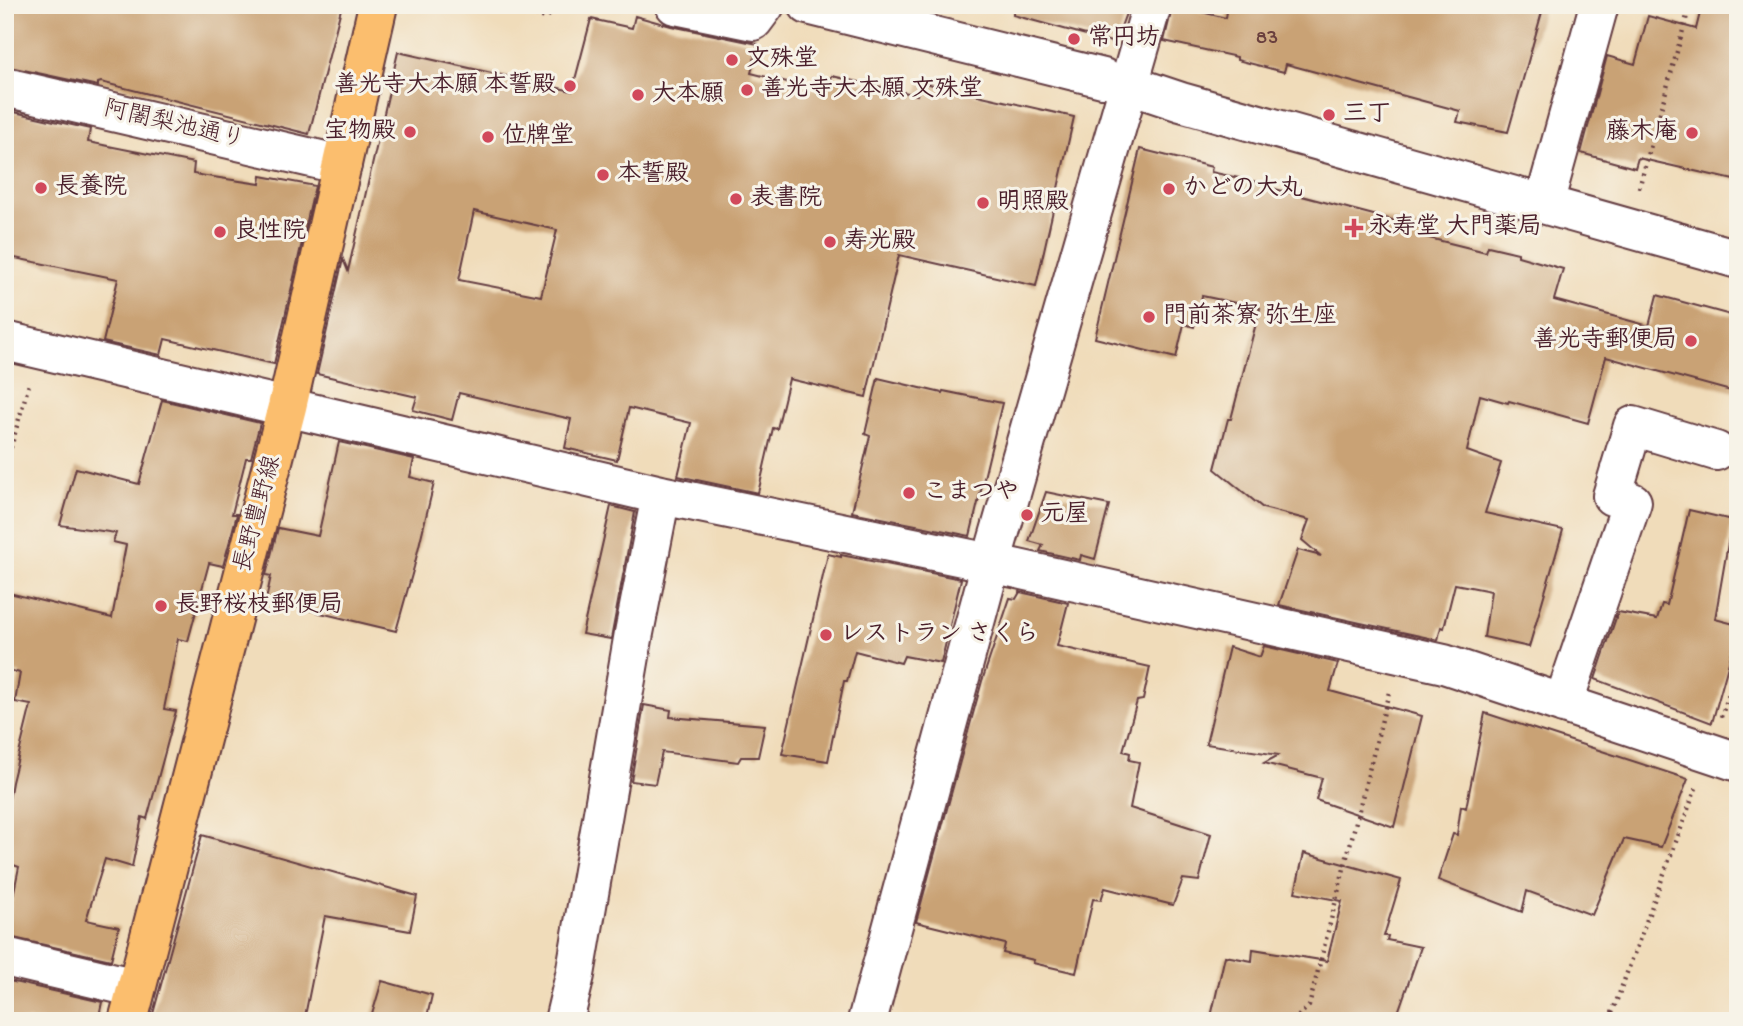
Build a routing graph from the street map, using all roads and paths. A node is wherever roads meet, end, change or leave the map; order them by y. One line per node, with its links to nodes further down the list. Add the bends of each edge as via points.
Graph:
1 (378, 5): 12 (main road, 長野豊野線)
2 (494, 5): 3 (path, via 545,18)
3 (559, 5)
4 (675, 5): 5 (street, via 753,21)
5 (765, 5)
6 (808, 5): 10 (street)
7 (1152, 5): 10 (street)
8 (1599, 5): 14 (street)
9 (1690, 5): 13 (path)
10 (1115, 81): 14 (street); 21 (street)
11 (5, 87): 12 (street, 阿闍梨池通り)
12 (342, 165): 17 (main road, 長野豊野線)
13 (1639, 188)
14 (1544, 204): 15 (street)
15 (1738, 259)
16 (22, 345): 17 (street); 19 (path)
17 (287, 407): 20 (street); 27 (main road, 長野豊野線)
18 (1716, 451): 24 (street, via 1633,426 1612,496 1632,502)
19 (5, 468)
20 (662, 495): 21 (street); 29 (street)
21 (991, 563): 22 (street); 30 (street)
22 (1399, 653): 24 (street); 31 (path, via 1309,1006)
23 (1738, 669): 25 (path)
24 (1563, 704): 25 (street)
25 (1723, 757): 28 (path)
26 (5, 957): 27 (street)
27 (132, 1004)
28 (1612, 1013)
29 (564, 1021)
30 (867, 1021)
31 (1293, 1021)

